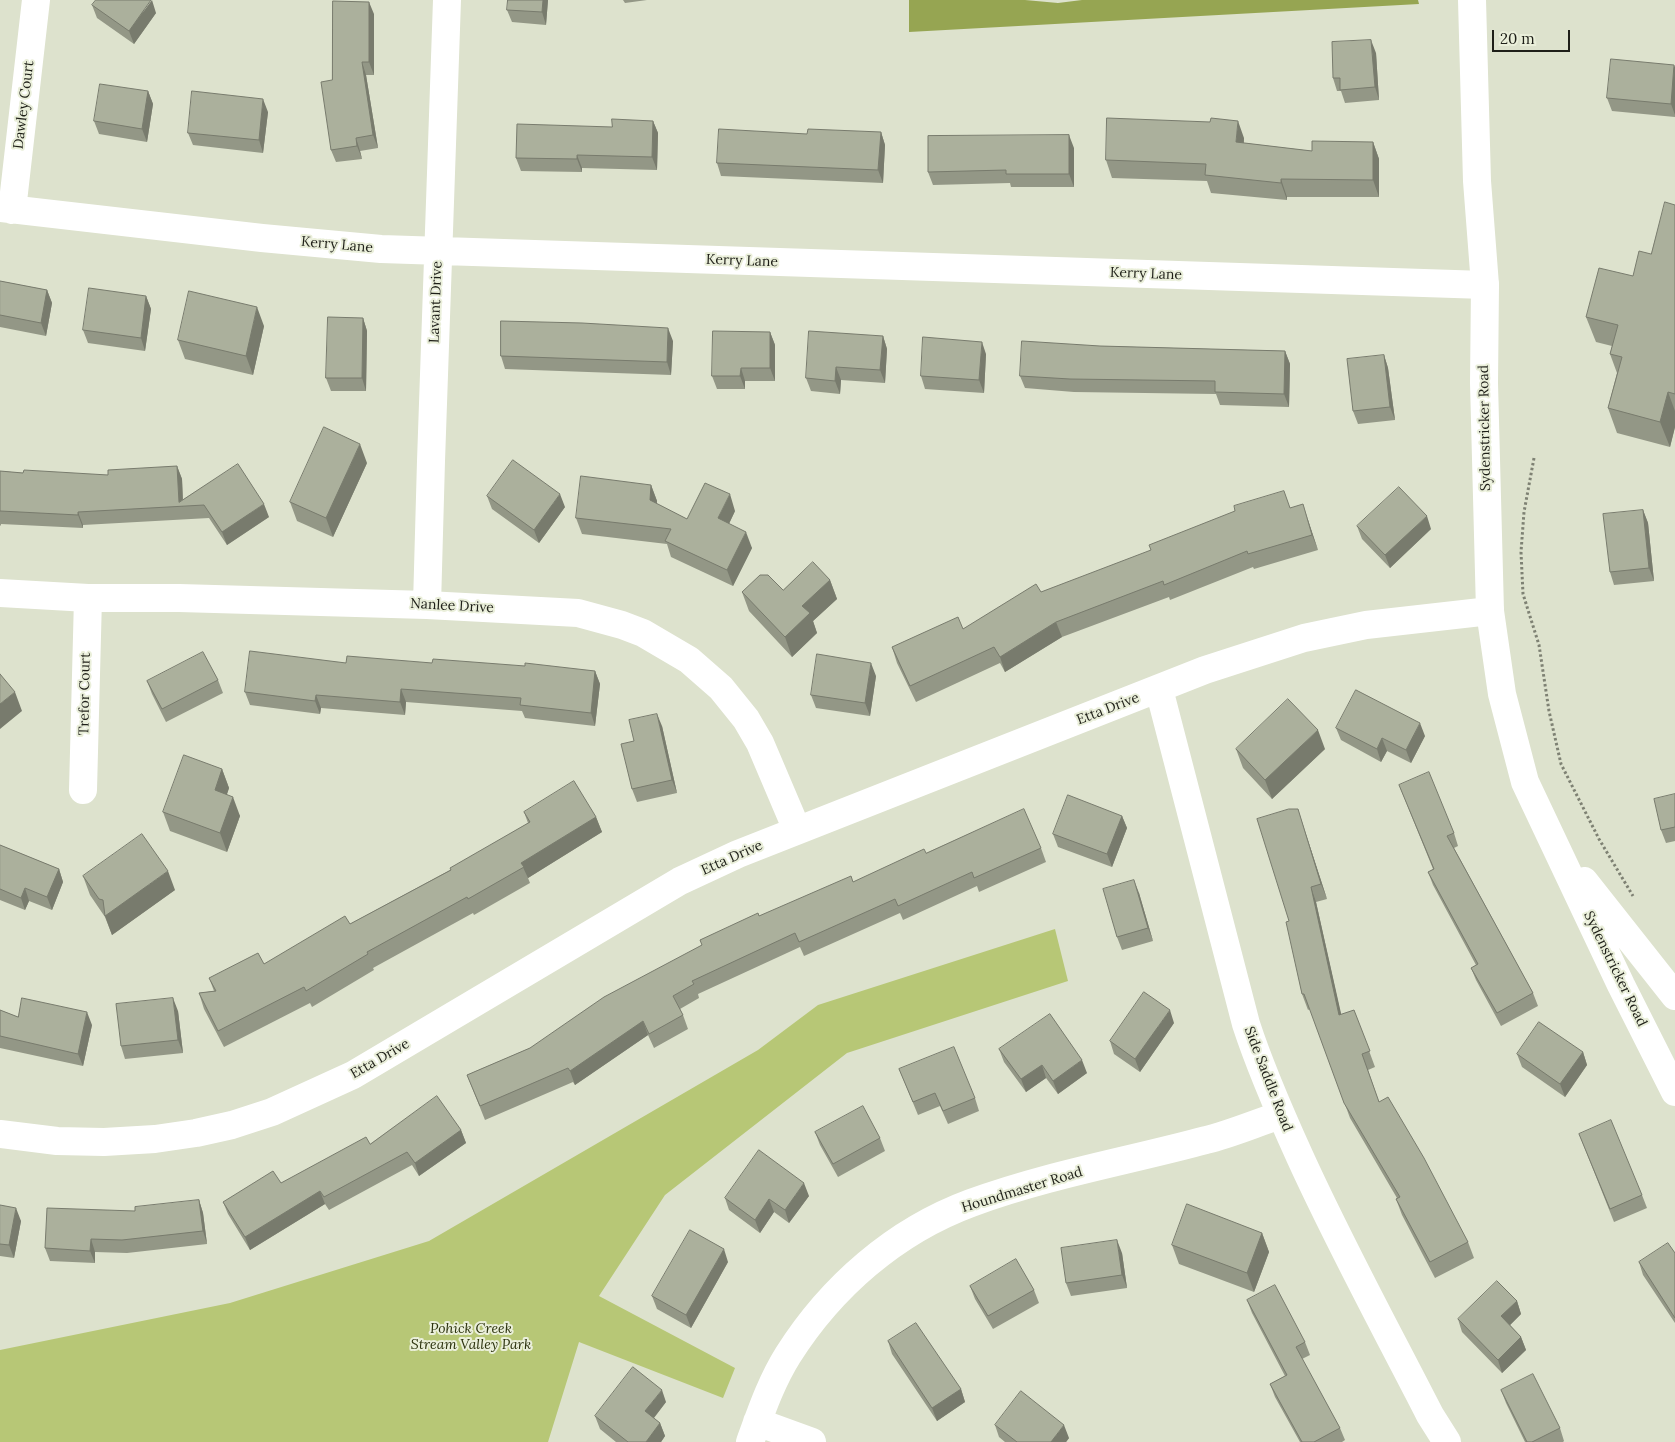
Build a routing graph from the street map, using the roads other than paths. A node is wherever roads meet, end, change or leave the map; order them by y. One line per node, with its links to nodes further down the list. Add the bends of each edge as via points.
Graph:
1 (36, 0): 4 (street, Dawley Court)
2 (447, 0): 5 (street, Lavant Drive)
3 (1472, 0): 6 (street, Sydenstricker Road, via 1477,181)
4 (6, 209): 5 (street, Kerry Lane, via 272,239)
5 (438, 251): 6 (street, Kerry Lane); 9 (street, Lavant Drive)
6 (1485, 285): 10 (street, Sydenstricker Road, via 1484,392)
7 (0, 593): 8 (street, Nanlee Drive)
8 (88, 598): 9 (street, Nanlee Drive); 12 (street, Trefor Court)
9 (427, 604): 13 (street, Nanlee Drive, via 578,613 622,625 666,645 705,673 746,719 760,743)
10 (1490, 611): 11 (street, Etta Drive, via 1366,624 1304,638); 14 (street, Sydenstricker Road, via 1502,694 1525,782)
11 (1159, 689): 13 (street, Etta Drive); 17 (street, Side Saddle Road, via 1246,1024)
12 (83, 790)
13 (797, 830): 18 (street, Etta Drive, via 680,881 353,1075 272,1112 232,1125 155,1139 57,1141)
14 (1556, 846): 15 (street, Sydenstricker Road); 16 (street, Sydenstricker Road)
15 (1675, 996)
16 (1675, 1092)
17 (1281, 1115): 19 (street, Houndmaster Road, via 1208,1140 1038,1182 971,1203 902,1238 846,1283 814,1318 787,1356 770,1388); 21 (street, Side Saddle Road, via 1324,1208)
18 (0, 1134)
19 (754, 1432): 20 (street)
20 (812, 1442)
21 (1447, 1442)

